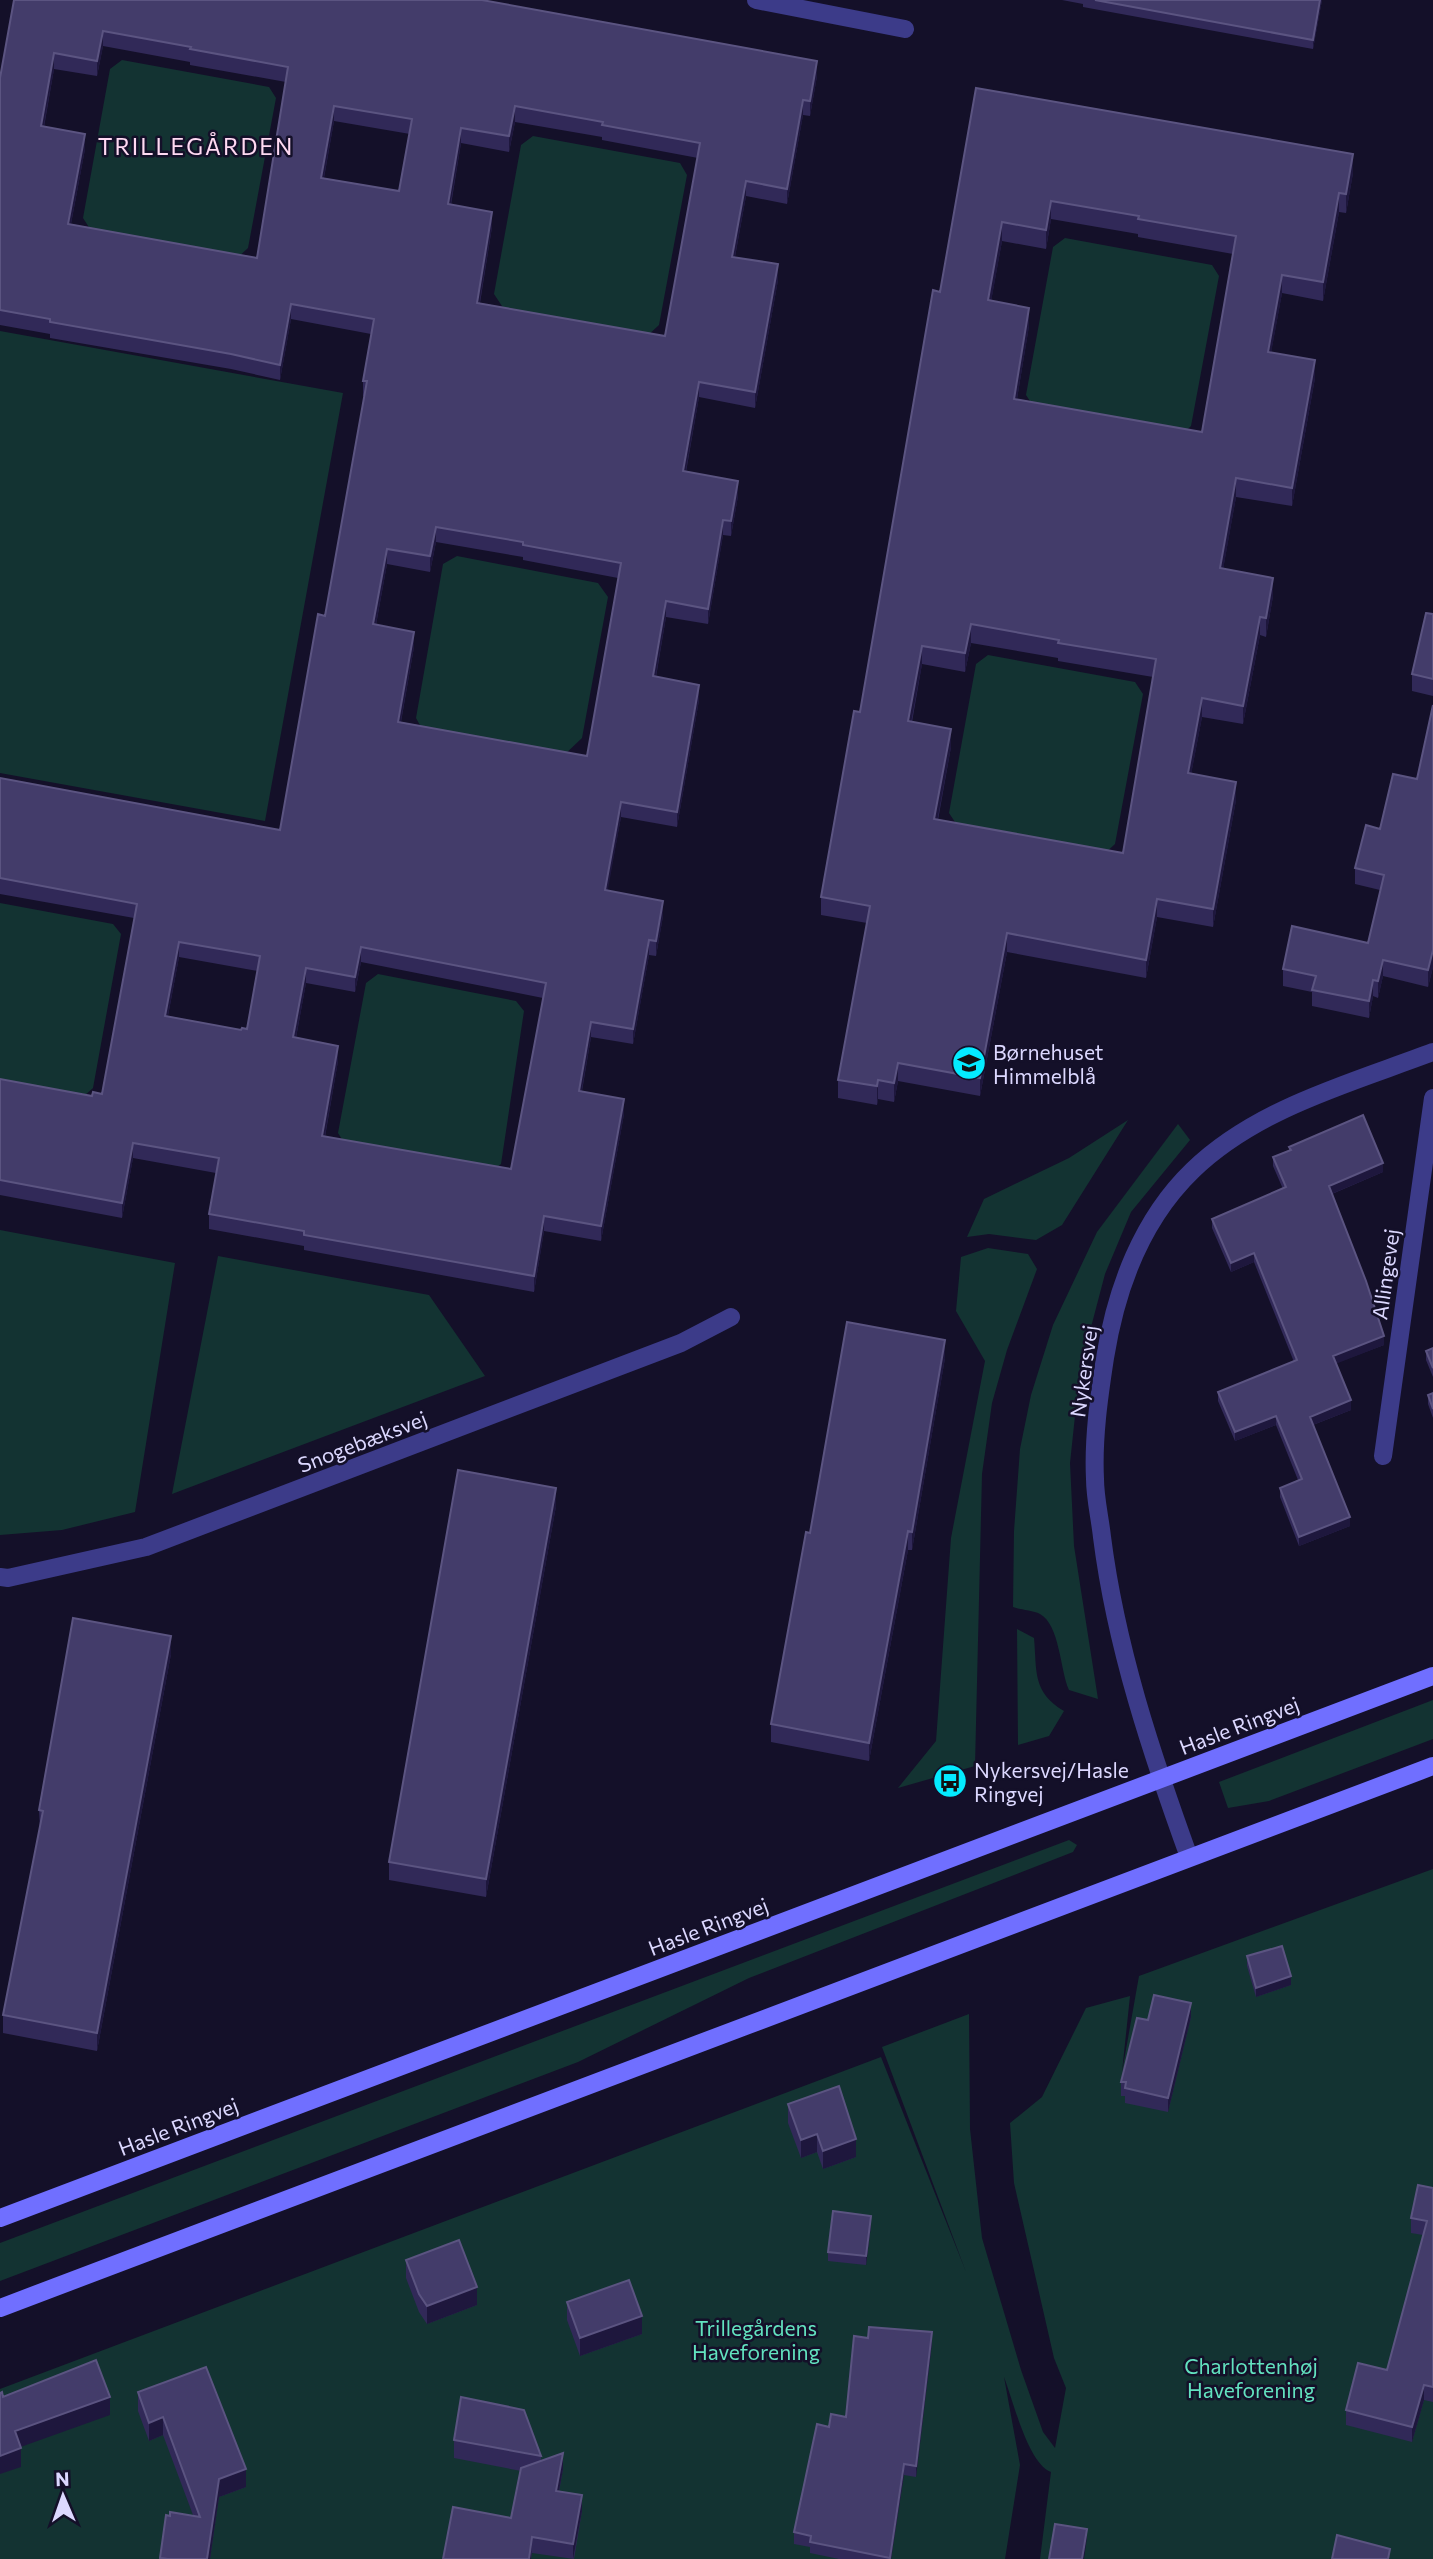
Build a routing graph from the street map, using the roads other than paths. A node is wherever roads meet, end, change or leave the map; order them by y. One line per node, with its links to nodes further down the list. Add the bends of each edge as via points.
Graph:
1 (756, 0): 2 (street)
2 (905, 29)
3 (1433, 1052): 10 (street, Nykersvej, via 1270,1116 1222,1146 1165,1200 1115,1306 1100,1392 1095,1479 1107,1578 1135,1699)
4 (1433, 1098): 6 (street, Allingevej)
5 (731, 1317): 7 (street, Snogebæksvej, via 681,1343 146,1547)
6 (1383, 1455)
7 (0, 1577)
8 (1433, 1676): 10 (main road, Hasle Ringvej)
9 (1433, 1766): 11 (main road)
10 (1161, 1779): 11 (street, Nykersvej); 12 (main road, Hasle Ringvej)
11 (1189, 1857): 13 (main road)
12 (0, 2218)
13 (0, 2308)

